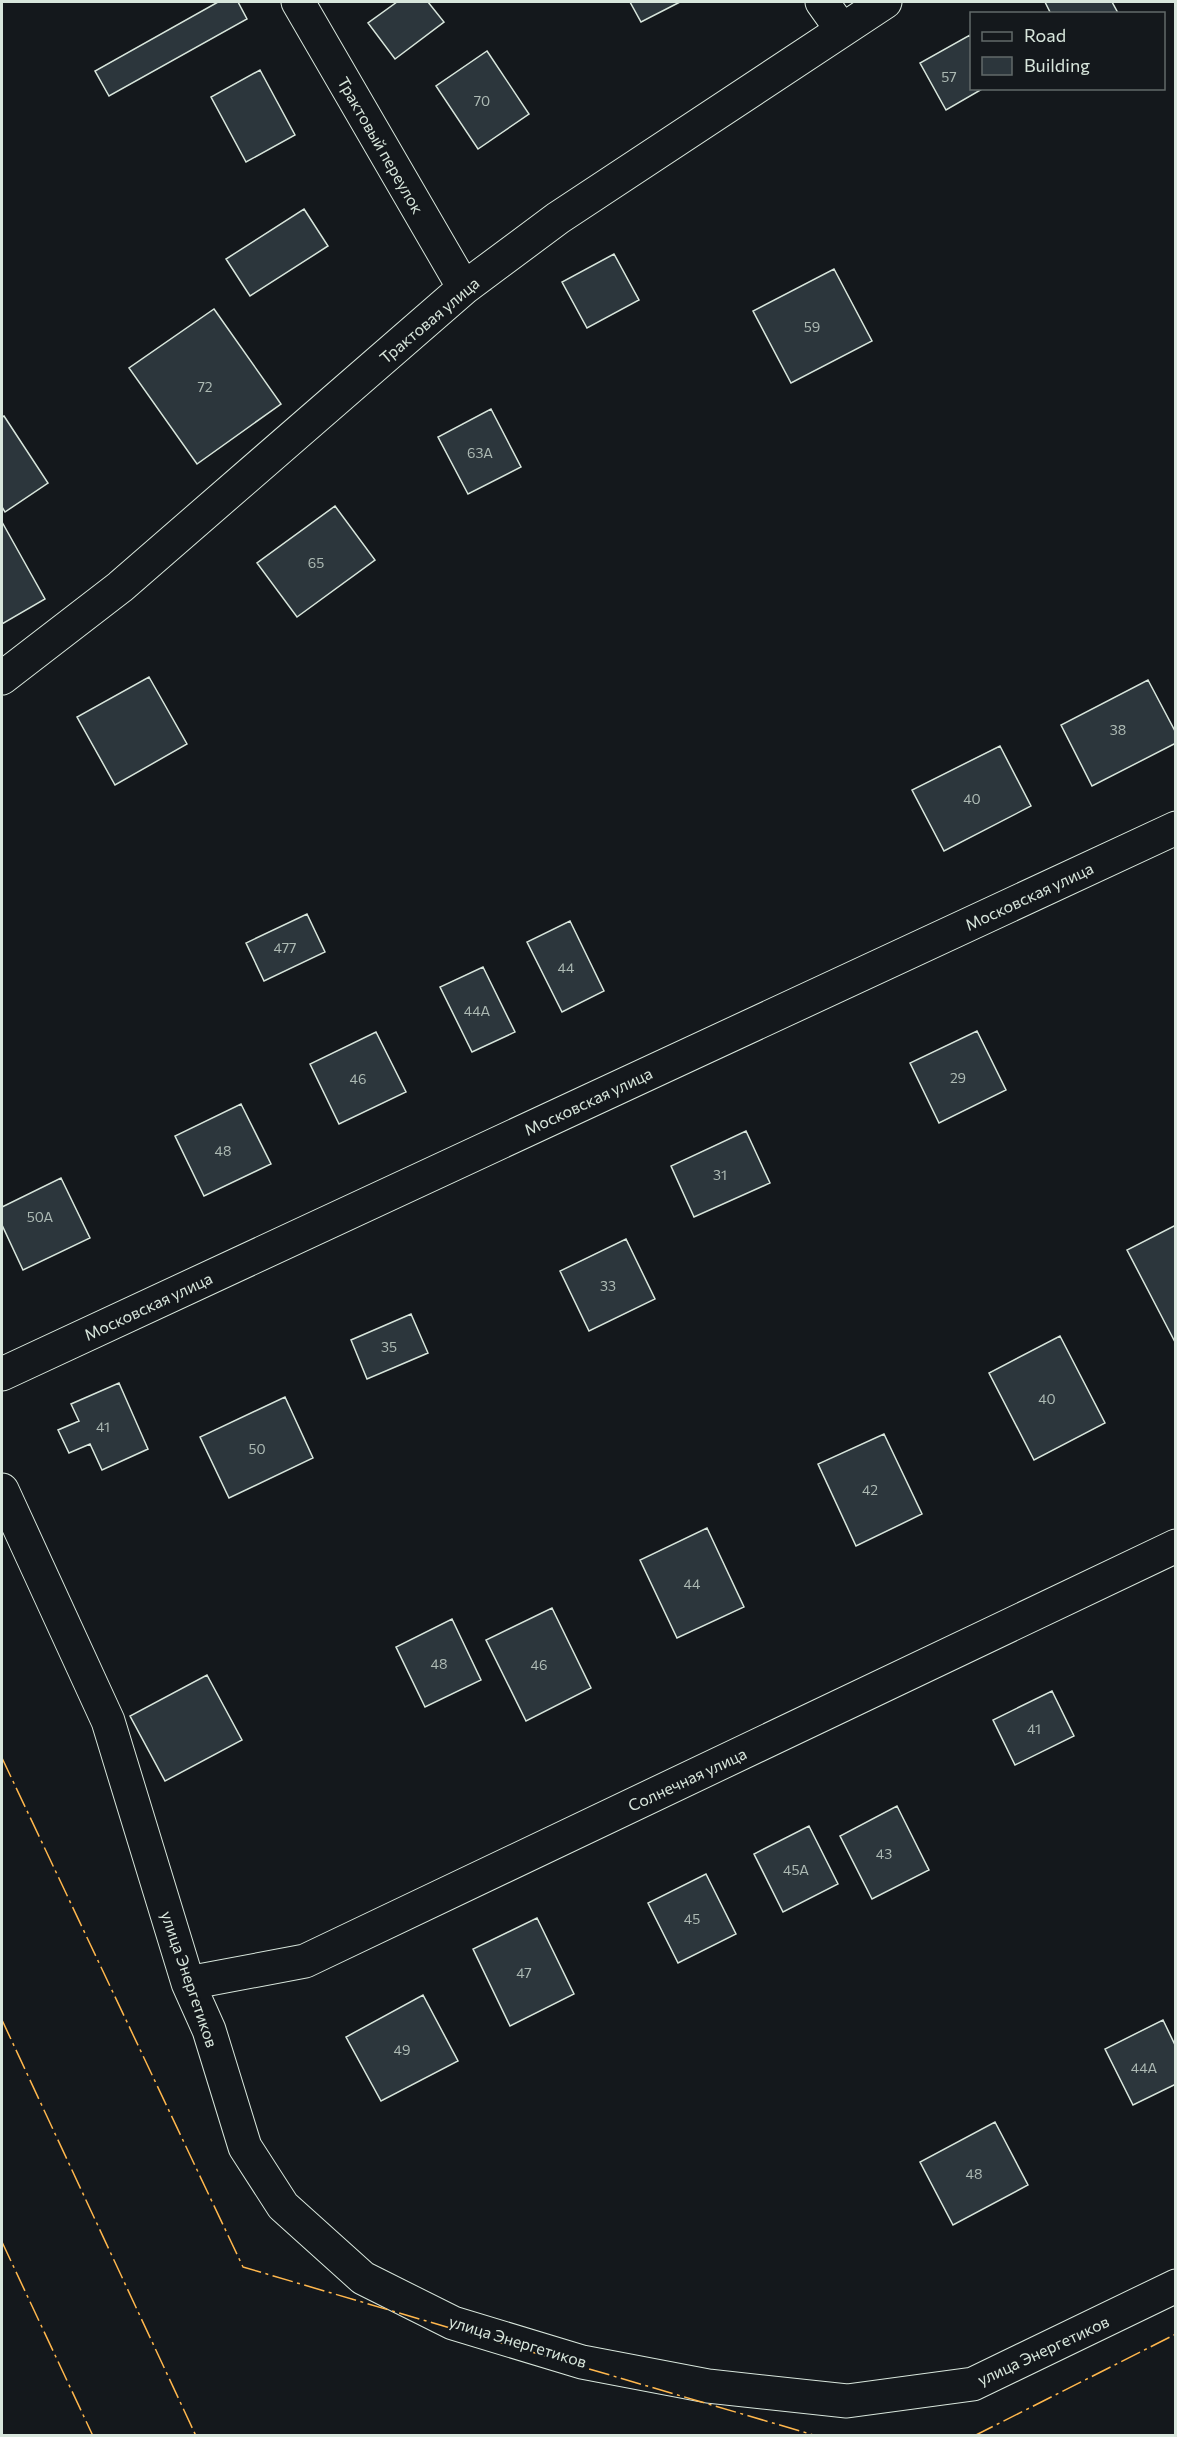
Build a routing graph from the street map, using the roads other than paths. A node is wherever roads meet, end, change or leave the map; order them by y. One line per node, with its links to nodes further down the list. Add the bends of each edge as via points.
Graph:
1 (298, 2): 5 (street, Трактовый переулок)
2 (822, 2): 4 (street)
3 (885, 2): 4 (street, Трактовая улица)
4 (842, 30): 5 (street, Трактовая улица, via 558,218)
5 (464, 288): 6 (street, Трактовая улица, via 120,587)
6 (2, 678)
7 (1176, 828): 8 (street, Московская улица)
8 (2, 1374)
9 (2, 1490): 11 (street, улица Энергетиков, via 108,1720)
10 (1176, 1546): 11 (street, Солнечная улица, via 305,1961)
11 (188, 1983): 12 (street, улица Энергетиков, via 209,2030 245,2147 283,2206 363,2278 453,2323 582,2362 708,2386 847,2401 973,2384)
12 (1176, 2286)

